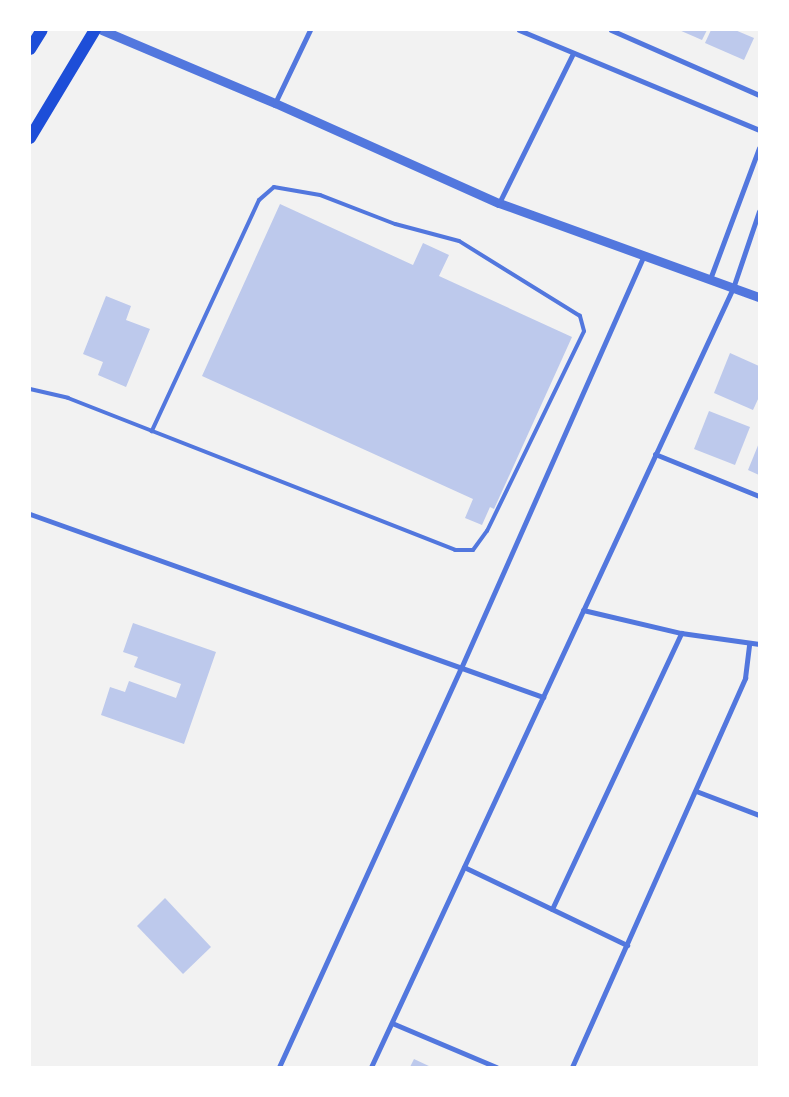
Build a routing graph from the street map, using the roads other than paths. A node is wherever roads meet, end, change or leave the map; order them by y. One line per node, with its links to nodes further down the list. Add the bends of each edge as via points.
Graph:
1 (42, 30): 7 (main road)
2 (95, 30): 12 (main road)
3 (102, 30): 10 (street)
4 (310, 30): 10 (street)
5 (519, 30): 8 (street)
6 (611, 30): 9 (street)
7 (30, 49)
8 (574, 53): 11 (street); 14 (street)
9 (759, 95)
10 (275, 104): 14 (street)
11 (759, 130)
12 (30, 138)
13 (759, 148): 17 (street)
14 (499, 203): 16 (street)
15 (759, 211): 18 (street)
16 (644, 255): 17 (street); 29 (street)
17 (710, 279): 18 (street)
18 (733, 288): 19 (street); 22 (street)
19 (759, 297)
20 (30, 389): 21 (lane, via 68,398)
21 (152, 431): 21 (lane, via 455,550 473,550 488,531 584,331 580,316 458,242 395,224 320,196 274,187 259,200)
22 (655, 454): 23 (street); 25 (street)
23 (759, 496)
24 (30, 514): 29 (street)
25 (583, 610): 26 (street); 30 (street)
26 (681, 633): 27 (street); 34 (street)
27 (749, 644): 28 (street); 31 (street, via 745,678)
28 (759, 644)
29 (461, 668): 30 (street); 37 (street)
30 (543, 697): 33 (street)
31 (696, 791): 32 (street); 35 (street)
32 (759, 815)
33 (464, 867): 34 (street); 36 (street)
34 (552, 909): 35 (street)
35 (627, 945): 40 (street)
36 (392, 1023): 38 (street); 39 (street)
37 (279, 1067)
38 (371, 1067)
39 (496, 1067)
40 (572, 1067)

